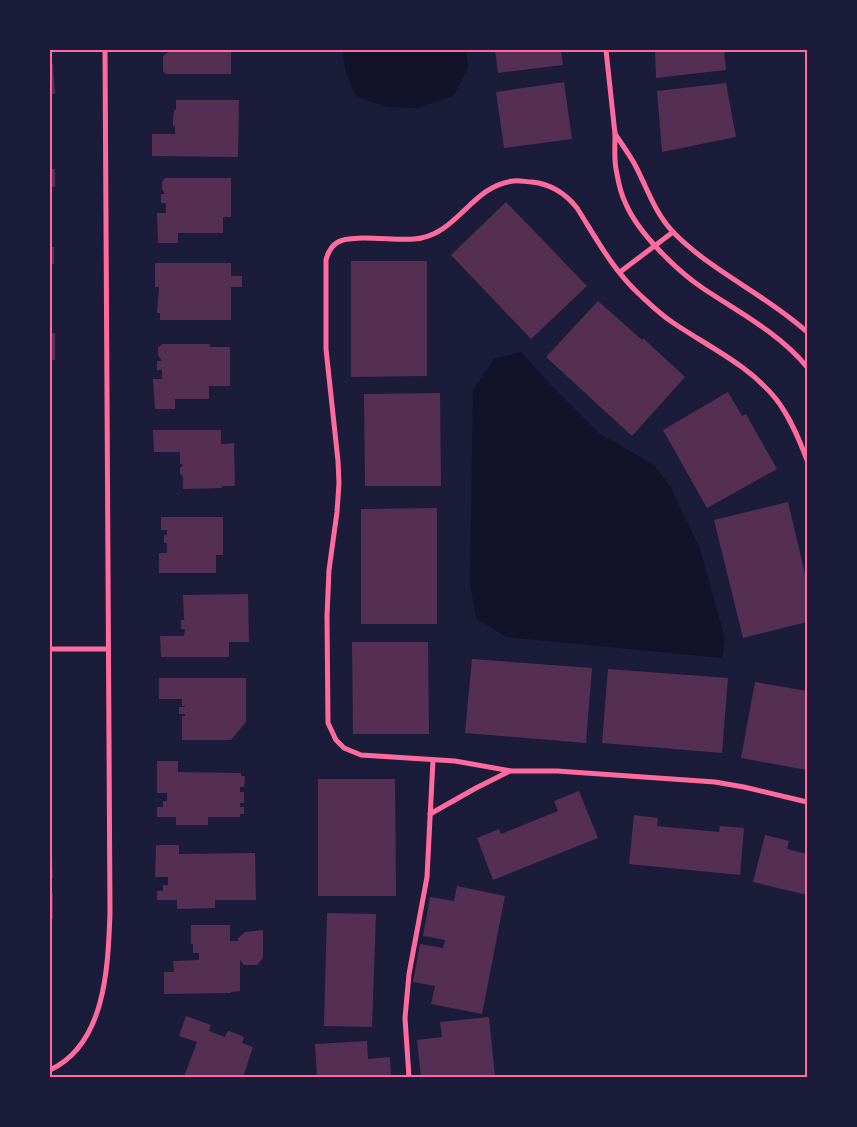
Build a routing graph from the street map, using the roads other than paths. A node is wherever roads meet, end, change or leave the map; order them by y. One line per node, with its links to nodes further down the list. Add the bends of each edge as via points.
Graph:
1 (105, 50): 11 (street)
2 (606, 50): 3 (street)
3 (616, 134): 4 (street, via 659,215); 5 (street, via 616,167 625,204)
4 (673, 232): 5 (street); 7 (street, via 704,259 774,305)
5 (655, 245): 6 (street); 8 (street, via 696,283 777,337)
6 (620, 272): 9 (street, via 670,321 736,363 776,399); 12 (street, via 570,200 554,189 536,183 513,181 483,194 448,227 432,236 414,240 345,239 328,253 326,349 339,483 327,607 328,724 336,740 353,753)
7 (807, 332)
8 (807, 367)
9 (807, 460)
10 (50, 649): 11 (street)
11 (108, 649): 16 (street, via 108,963 100,1005 84,1040 62,1064)
12 (433, 760): 13 (street); 15 (street)
13 (510, 771): 14 (street, via 557,771 715,782); 15 (street)
14 (807, 802)
15 (430, 814): 17 (street, via 428,878 409,974 405,1018)
16 (50, 1070)
17 (409, 1077)

